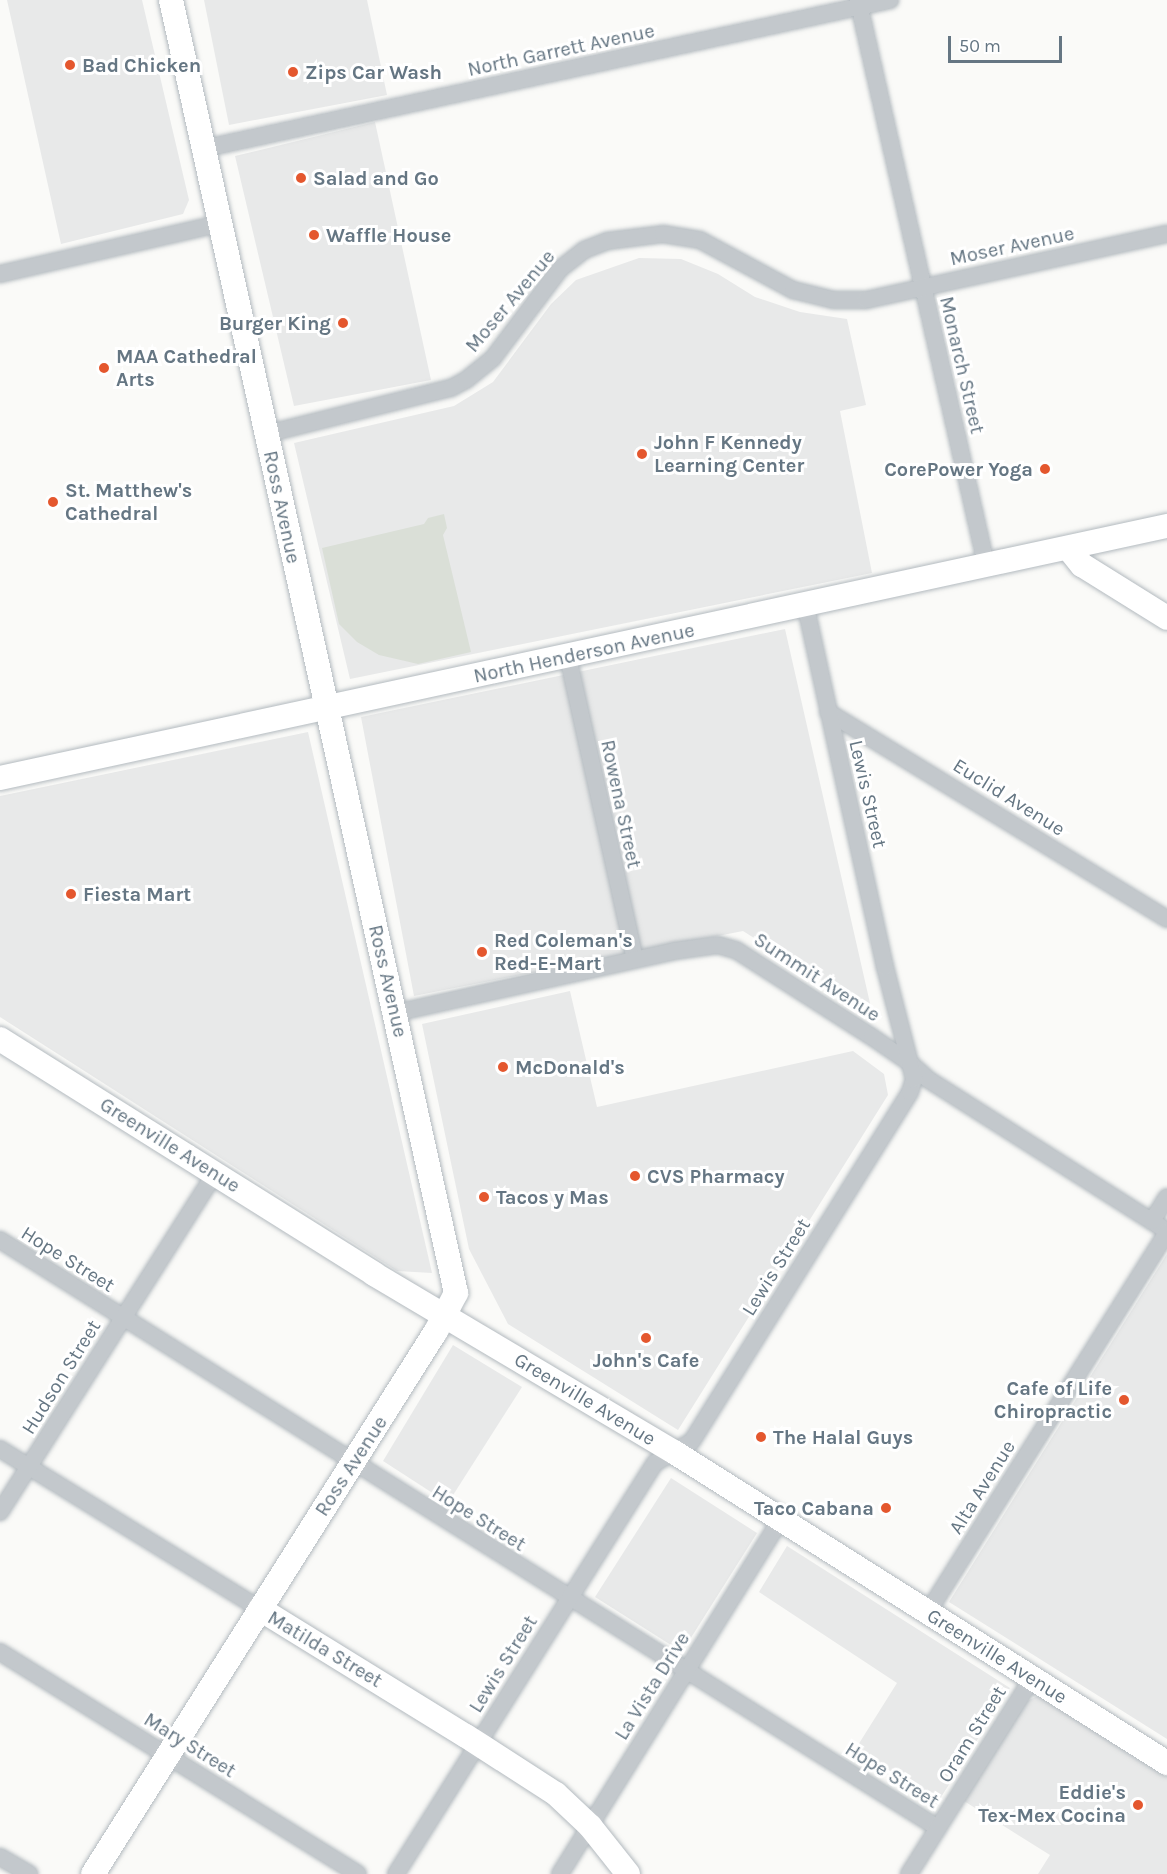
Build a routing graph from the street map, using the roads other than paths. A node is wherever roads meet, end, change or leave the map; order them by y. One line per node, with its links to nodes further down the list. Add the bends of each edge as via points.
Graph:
1 (171, 0): 4 (main road, Ross Avenue)
2 (890, 0): 3 (street, North Garrett Avenue)
3 (859, 4): 4 (street, North Garrett Avenue); 8 (street, Monarch Street)
4 (206, 148): 5 (main road, Ross Avenue)
5 (222, 223): 7 (street); 9 (main road, Ross Avenue)
6 (1167, 234): 8 (street, Moser Avenue)
7 (0, 274)
8 (923, 286): 9 (street, Moser Avenue, via 866,300 834,300 793,290 700,240 663,234 607,241 584,250 560,269 493,358 466,380 451,388); 12 (street, Monarch Street)
9 (266, 434): 16 (main road, Ross Avenue)
10 (1167, 526): 11 (main road, North Henderson Avenue)
11 (1068, 548): 12 (main road, North Henderson Avenue); 14 (main road, via 1083,565)
12 (986, 564): 13 (main road, North Henderson Avenue)
13 (806, 604): 15 (main road, North Henderson Avenue); 17 (street, Lewis Street)
14 (1167, 618)
15 (568, 657): 16 (main road, North Henderson Avenue); 20 (street, Rowena Street)
16 (327, 708): 18 (main road, North Henderson Avenue); 21 (main road, Ross Avenue)
17 (828, 712): 19 (street, Euclid Avenue); 23 (street, Lewis Street)
18 (0, 778)
19 (1167, 919)
20 (635, 959): 21 (street, Summit Avenue); 23 (street, Summit Avenue, via 701,946 736,950)
21 (395, 1013): 29 (main road, Ross Avenue, via 456,1293)
22 (0, 1039): 24 (main road, Greenville Avenue)
23 (910, 1063): 26 (street, Summit Avenue, via 929,1080); 32 (street, Lewis Street, via 914,1078 910,1092 692,1441)
24 (214, 1173): 29 (main road, Greenville Avenue); 30 (street, Hudson Street)
25 (1167, 1197): 26 (street)
26 (1152, 1221): 27 (street, Summit Avenue)
27 (1167, 1231): 39 (street, Alta Avenue)
28 (0, 1240): 30 (street, Hope Street)
29 (446, 1315): 32 (main road, Greenville Avenue); 33 (main road, Ross Avenue)
30 (123, 1318): 33 (street, Hope Street); 34 (street, Hudson Street)
31 (0, 1449): 34 (street, Matilda Street)
32 (674, 1452): 36 (main road, Greenville Avenue); 37 (street, Lewis Street, via 655,1463)
33 (353, 1464): 37 (street, Hope Street); 38 (main road, Ross Avenue)
34 (29, 1467): 35 (street, Hudson Street); 38 (street, Matilda Street)
35 (0, 1512)
36 (780, 1520): 39 (main road, Greenville Avenue); 41 (street, La Vista Drive)
37 (570, 1599): 41 (street, Hope Street); 43 (street, Lewis Street)
38 (260, 1609): 43 (main road, Matilda Street); 44 (main road, Ross Avenue)
39 (928, 1612): 42 (main road, Greenville Avenue)
40 (0, 1652): 44 (street, Mary Street)
41 (687, 1671): 46 (street, La Vista Drive); 47 (street, Hope Street)
42 (1033, 1677): 45 (main road, Greenville Avenue); 47 (street, Oram Street)
43 (479, 1743): 46 (main road, Matilda Street, via 556,1794); 52 (street, Lewis Street)
44 (167, 1756): 50 (main road, Ross Avenue); 51 (street, Mary Street)
45 (1167, 1763)
46 (590, 1826): 53 (street, La Vista Drive); 54 (main road, Matilda Street)
47 (938, 1828): 55 (street, Oram Street)
48 (0, 1857): 49 (street)
49 (29, 1874)
50 (93, 1874)
51 (358, 1874)
52 (396, 1874)
53 (560, 1874)
54 (628, 1874)
55 (909, 1874)

